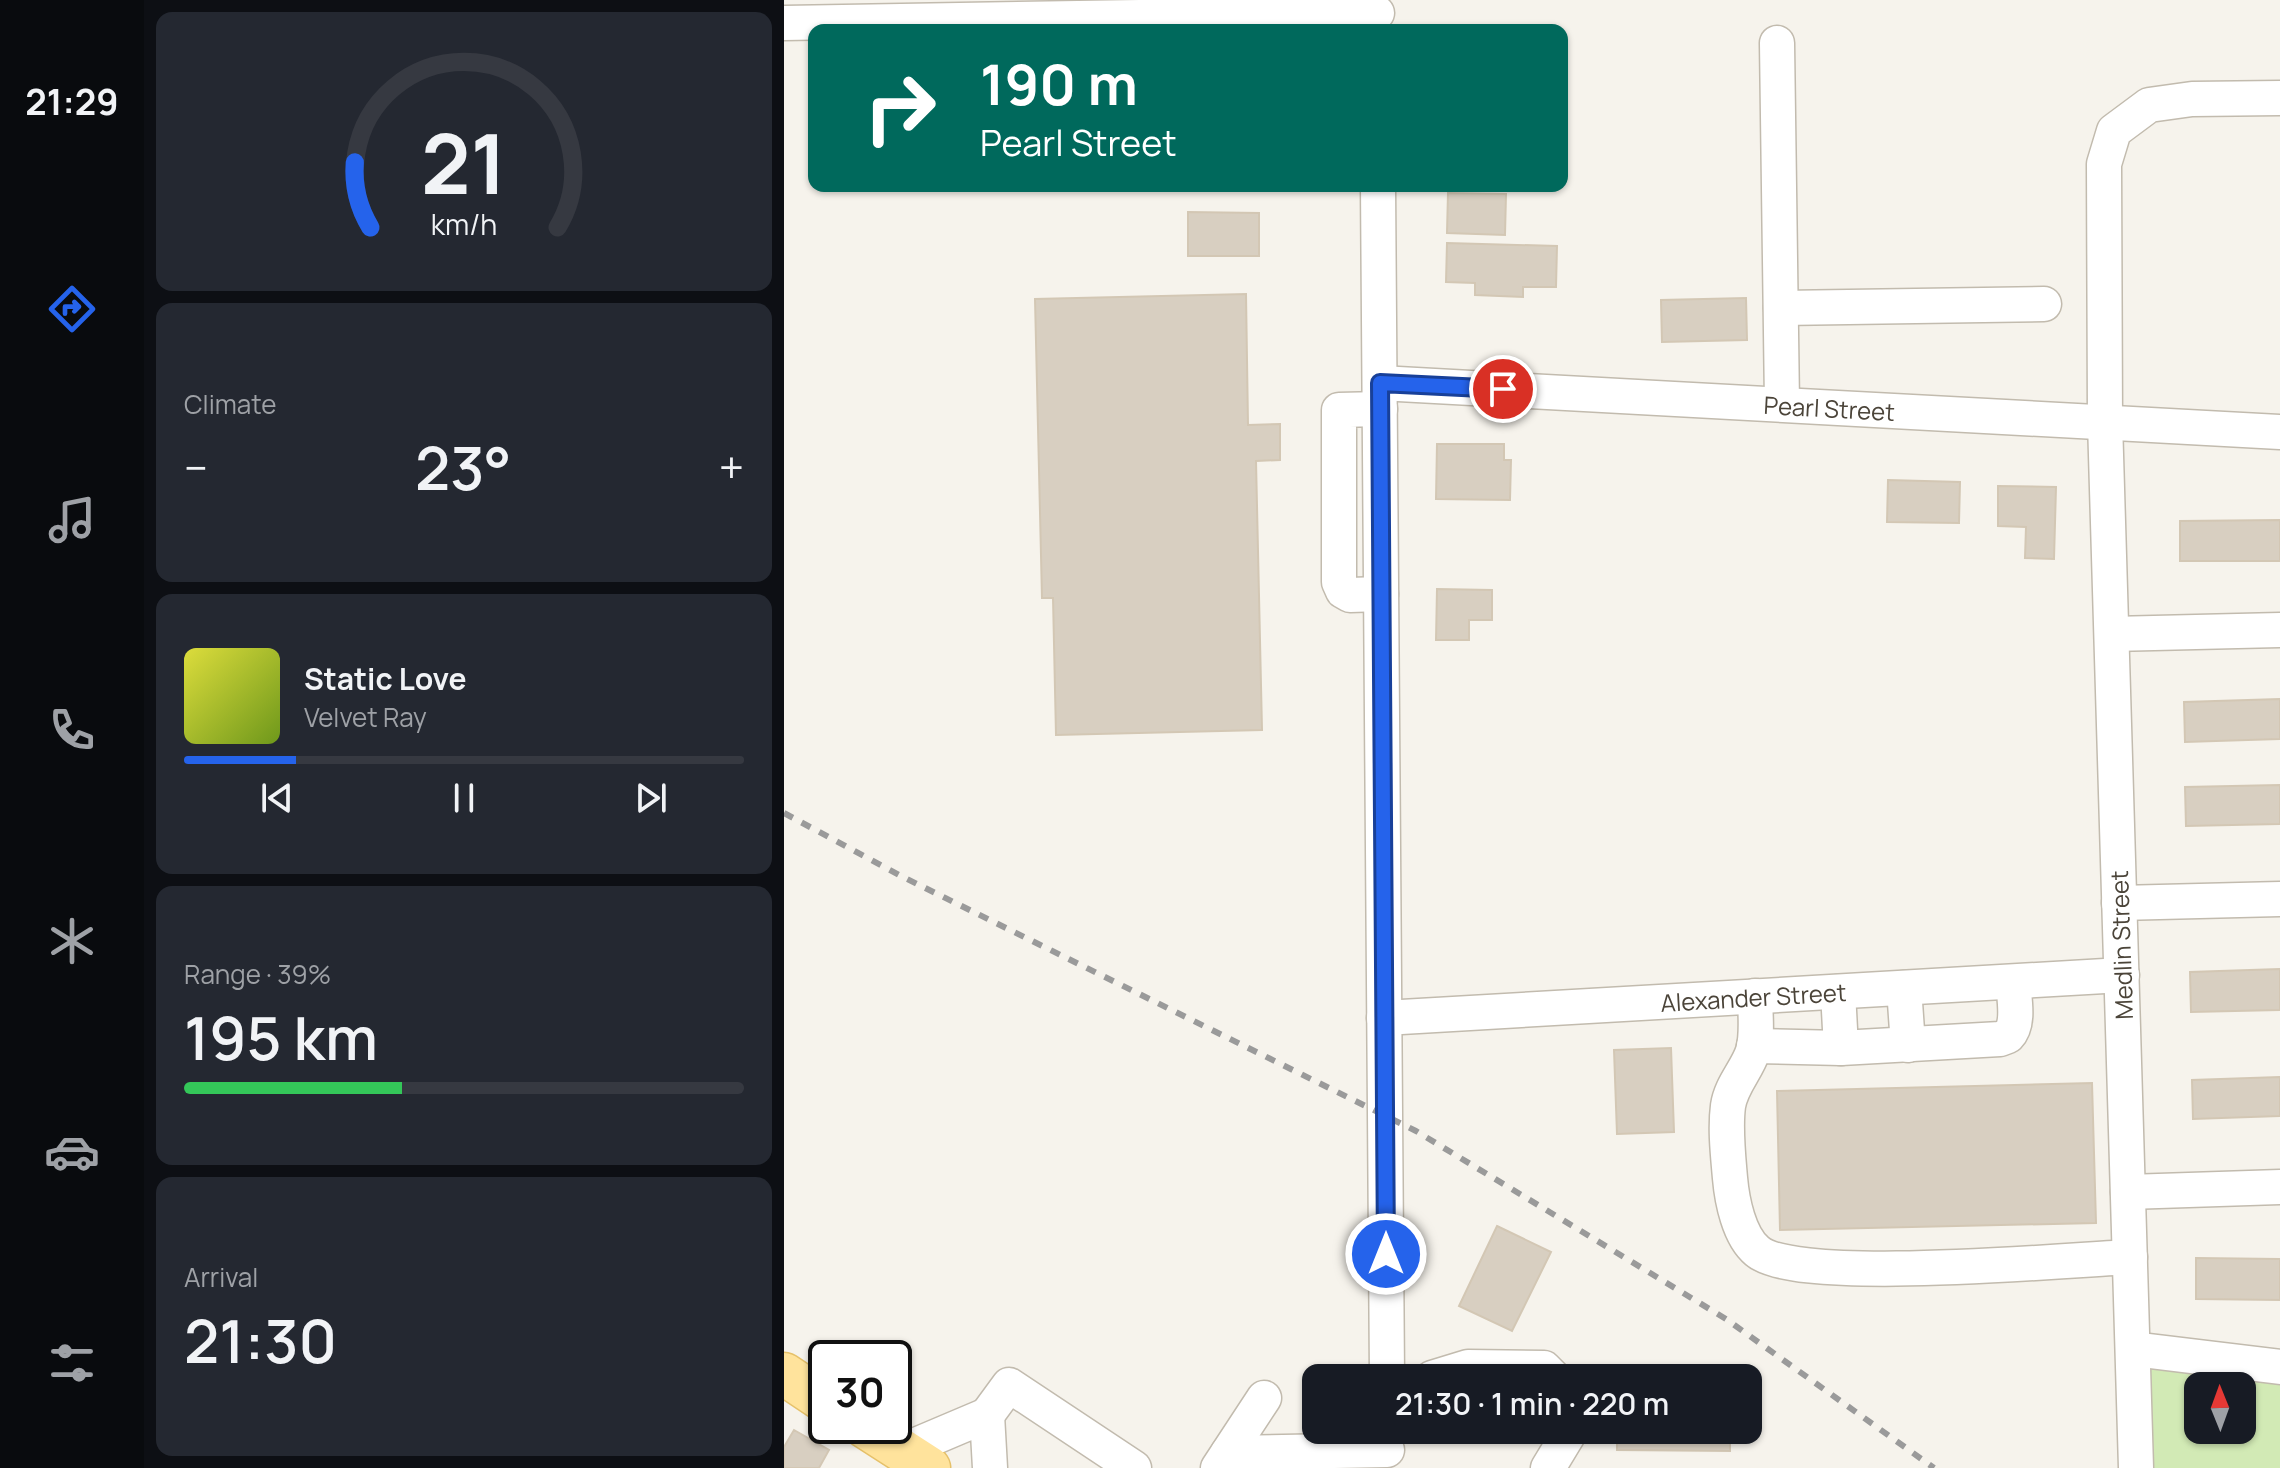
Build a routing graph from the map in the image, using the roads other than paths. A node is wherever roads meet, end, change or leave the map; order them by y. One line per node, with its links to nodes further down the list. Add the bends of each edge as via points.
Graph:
1 (1377, 14): 2 (street)
2 (784, 23)
3 (1777, 43): 7 (street)
4 (2280, 98): 10 (street, Medlin Street, via 2149,105 2114,131 2104,164)
5 (1378, 192): 8 (street)
6 (2044, 304): 7 (street)
7 (1781, 308): 9 (street)
8 (1380, 396): 9 (street, Pearl Street); 12 (street, Pearl Street, via 1339,410); 13 (street)
9 (1782, 404): 10 (street, Pearl Street)
10 (2105, 421): 11 (street, Pearl Street); 18 (street, Medlin Street)
11 (2280, 432)
12 (1337, 459): 13 (street); 14 (street)
13 (1380, 461): 15 (street)
14 (1338, 525): 15 (street); 16 (street, via 1343,591)
15 (1381, 526): 16 (street)
16 (1381, 594): 26 (street)
17 (2280, 630): 18 (street)
18 (2112, 634): 20 (street, Medlin Street)
19 (2280, 899): 20 (street)
20 (2119, 903): 21 (street, Medlin Street)
21 (2122, 975): 22 (street, Alexander Street); 31 (street, Medlin Street)
22 (2013, 982): 23 (street, Alexander Street); 27 (street, via 2014,1024 2008,1036)
23 (1904, 988): 24 (street, Alexander Street); 27 (street)
24 (1838, 992): 25 (street, Alexander Street); 29 (street)
25 (1755, 996): 26 (street, Alexander Street); 28 (street)
26 (1384, 1018): 34 (street)
27 (1908, 1045): 29 (street)
28 (1754, 1046): 29 (street); 32 (street, via 1728,1106 1736,1212 1758,1252 1795,1265 1874,1269)
29 (1841, 1048)
30 (2280, 1187): 31 (street)
31 (2128, 1192): 32 (street, Medlin Street)
32 (2130, 1257): 33 (street, Medlin Street)
33 (2133, 1349): 35 (street); 48 (street, Medlin Street)
34 (1387, 1364)
35 (2280, 1367)
36 (784, 1374): 37 (main road)
37 (808, 1390)
38 (1264, 1398): 44 (street)
39 (987, 1415): 43 (street); 45 (street); 46 (street, via 1009,1385)
40 (892, 1444): 43 (main road)
41 (1563, 1444): 47 (street)
42 (1387, 1449): 44 (street)
43 (916, 1459)
44 (1223, 1460)
45 (990, 1468)
46 (1134, 1468)
47 (1548, 1468)
48 (2136, 1468)

